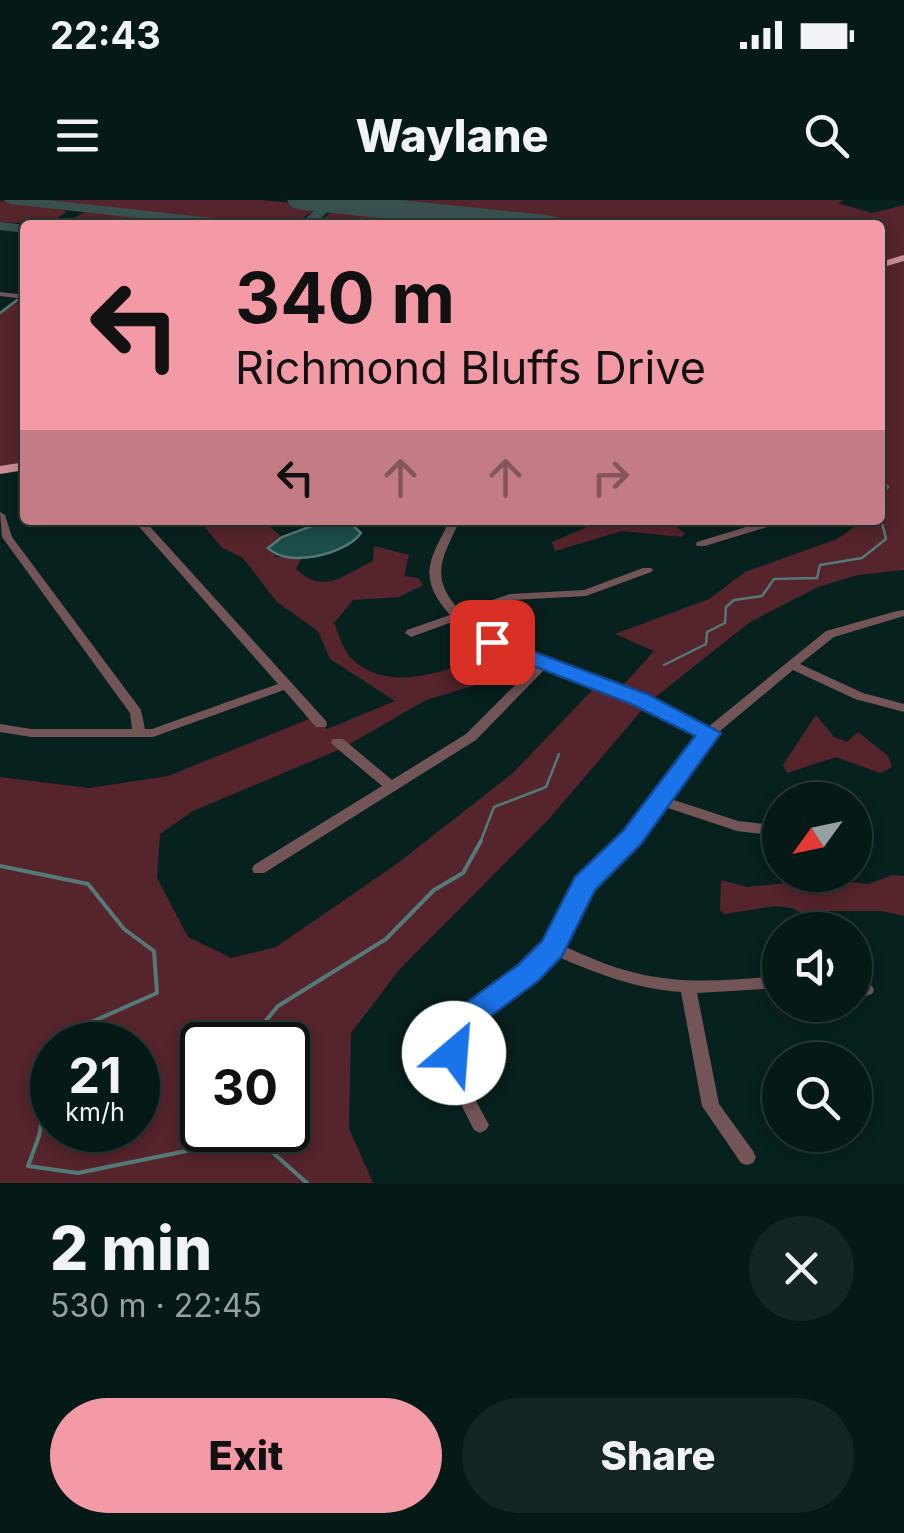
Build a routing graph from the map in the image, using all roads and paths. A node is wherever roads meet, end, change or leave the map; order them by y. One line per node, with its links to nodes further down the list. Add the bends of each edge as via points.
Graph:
1 (0, 515): 19 (street, via 7,536 136,713)
2 (142, 525): 14 (street)
3 (452, 525): 10 (street, via 434,574 442,596)
4 (745, 525): 6 (street)
5 (764, 525): 6 (street)
6 (751, 529): 7 (street)
7 (701, 544)
8 (648, 570): 10 (street, via 592,592 518,596)
9 (901, 613): 13 (street, via 836,631)
10 (460, 615): 11 (street); 12 (street, via 502,648)
11 (412, 633)
12 (543, 664): 18 (street); 21 (street, via 470,737)
13 (792, 665): 15 (street); 18 (street)
14 (286, 685): 16 (street); 19 (street)
15 (904, 708)
16 (321, 724)
17 (0, 728): 19 (street)
18 (709, 733): 22 (street)
19 (140, 734)
20 (338, 742): 21 (street)
21 (391, 786): 24 (street)
22 (659, 800): 23 (street, via 730,825); 25 (street, via 585,884)
23 (762, 828)
24 (259, 869)
25 (552, 948): 27 (street, via 625,980); 28 (street, via 478,1008 460,1032 454,1074)
26 (762, 984): 27 (street)
27 (688, 990): 29 (street, via 711,1106)
28 (480, 1126)
29 (747, 1157)

